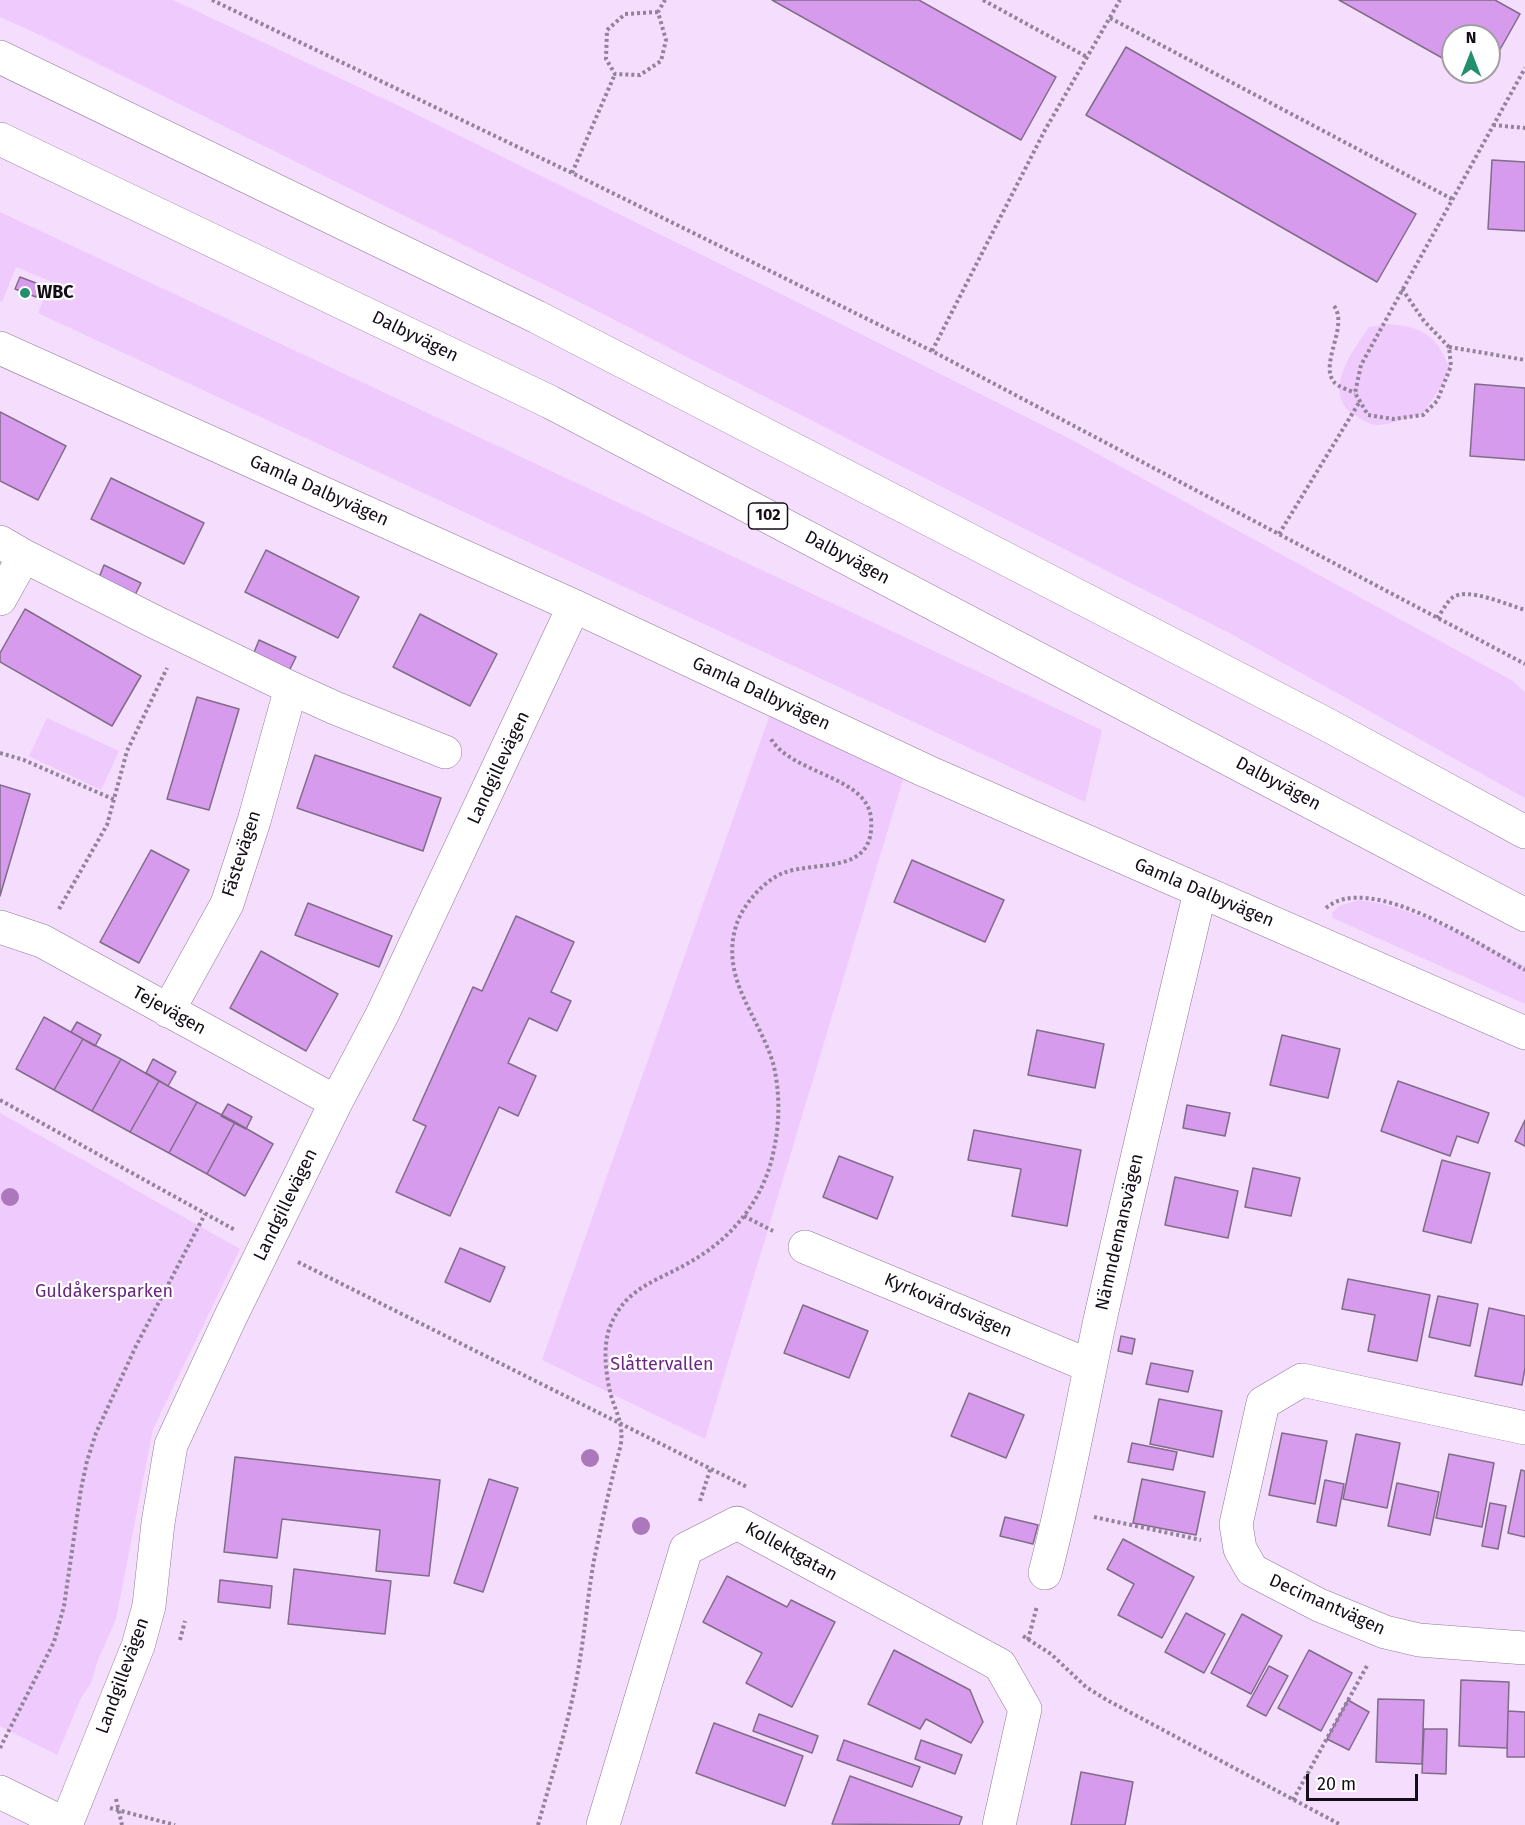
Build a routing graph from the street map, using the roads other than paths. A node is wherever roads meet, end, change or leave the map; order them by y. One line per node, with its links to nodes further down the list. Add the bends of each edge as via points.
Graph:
1 (0, 57): 9 (street, via 537,317 1324,723)
2 (0, 139): 11 (street, Dalbyvägen / 102, via 550,402)
3 (0, 348): 6 (street, Gamla Dalbyvägen)
4 (12, 549): 5 (street); 7 (street)
5 (0, 599)
6 (574, 606): 10 (street, Gamla Dalbyvägen, via 936,776); 15 (street, Landgillevägen, via 387,1005)
7 (291, 688): 8 (street); 13 (street, Fästevägen, via 227,904)
8 (445, 753)
9 (1525, 832)
10 (1200, 892): 14 (street, Gamla Dalbyvägen); 17 (street, Nämndemansvägen)
11 (1525, 915)
12 (0, 927): 13 (street, Tejevägen, via 42,941)
13 (168, 1011): 15 (street, Tejevägen)
14 (1525, 1033)
15 (336, 1102): 22 (street, Landgillevägen, via 208,1361 171,1445 149,1606 138,1646)
16 (804, 1247): 17 (street, Kyrkovärdsvägen)
17 (1090, 1366): 19 (street, Nämndemansvägen, via 1050,1528)
18 (1525, 1428): 20 (street, Decimantvägen, via 1302,1380 1263,1403 1236,1524 1240,1549 1252,1570 1319,1605 1385,1632 1419,1640)
19 (1045, 1572)
20 (1525, 1648)
21 (0, 1792): 22 (street)
22 (66, 1825)
23 (603, 1825): 24 (street, Kollektgatan, via 686,1549 737,1523 1000,1665 1024,1709)
24 (999, 1825)

